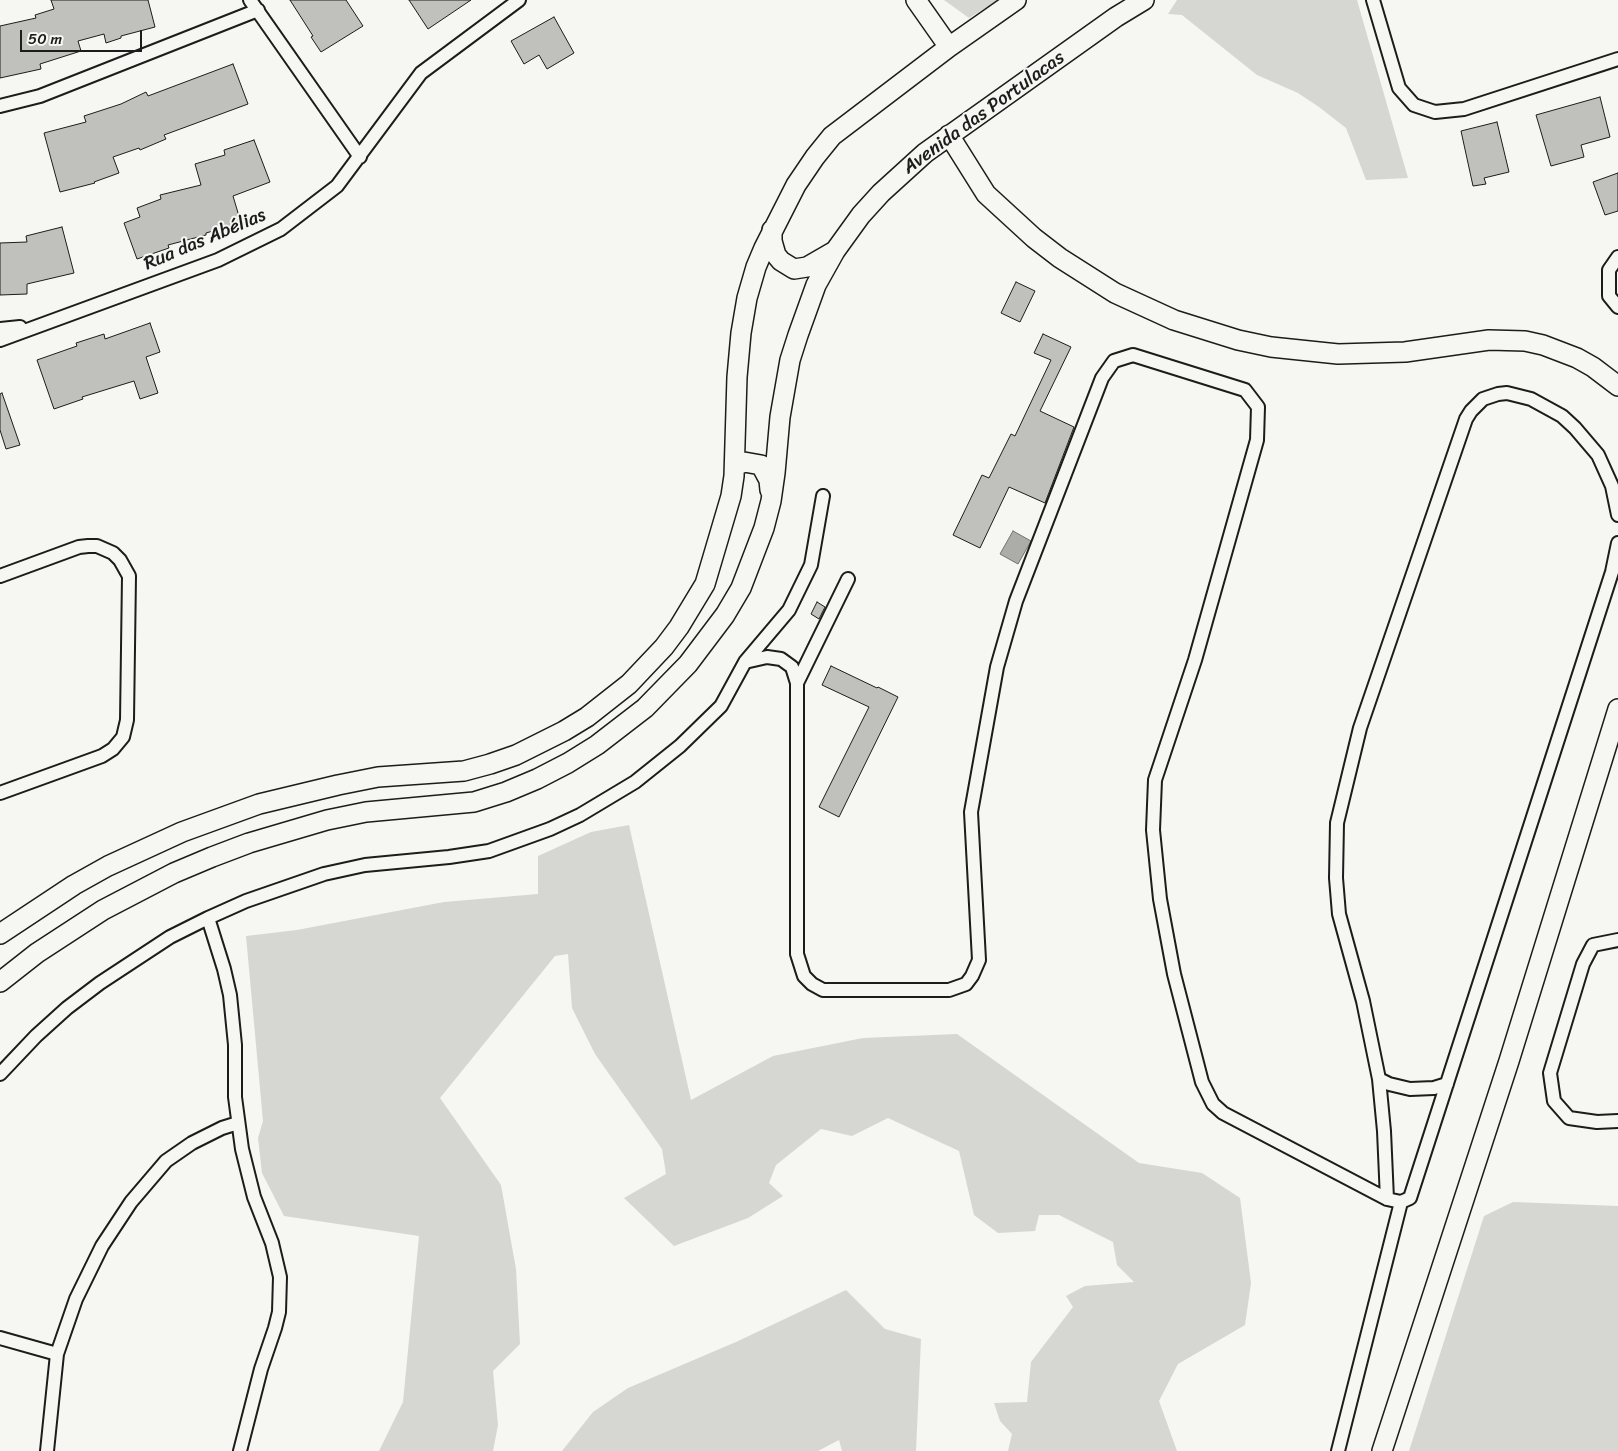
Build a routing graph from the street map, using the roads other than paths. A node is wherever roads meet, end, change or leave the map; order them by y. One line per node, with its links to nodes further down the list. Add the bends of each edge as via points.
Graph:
1 (916, 0): 8 (street)
2 (1016, 0): 8 (street)
3 (1144, 0): 7 (street, Avenida das Portulacas)
4 (1373, 0): 9 (street, via 1399,88 1414,105 1435,112 1464,109)
5 (512, 2): 12 (street, Rua das Abélias, via 420,74)
6 (254, 5): 10 (street, via 40,96); 12 (street)
7 (1118, 8): 11 (street, Avenida das Portulacas)
8 (949, 47): 13 (street, via 832,136 796,185)
9 (1618, 59)
10 (0, 106)
11 (949, 135): 14 (street, Avenida das Portulacas, via 917,159 881,193); 20 (street, via 986,194 1034,238 1115,293 1174,320 1254,344 1304,352 1405,352 1489,340 1525,341 1577,358)
12 (360, 157): 17 (street, Rua das Abélias, via 337,186 281,228 218,260)
13 (772, 230): 14 (street, via 776,255 794,268 808,267); 21 (street, via 756,267 741,333)
14 (835, 250): 23 (street, Avenida das Portulacas, via 816,285 790,360)
15 (1618, 257): 16 (street, via 1609,270 1609,296)
16 (1618, 307)
17 (38, 325): 18 (street); 19 (street, Rua das Abélias)
18 (0, 329)
19 (0, 340)
20 (1618, 386)
21 (735, 466): 23 (street, via 744,462 761,465 769,480); 33 (street, via 731,496 705,584 692,606 647,666 609,701 579,722 516,755 464,771 338,784 220,817 108,866)
22 (823, 496): 28 (street, via 811,565 789,610)
23 (771, 501): 35 (street, Avenida das Portulacas, via 741,588 708,640 668,687 597,745 538,778 474,802 358,813 288,831 212,857 103,910 37,953)
24 (1618, 515): 37 (street, via 1612,486 1598,455 1562,416 1531,399 1506,393 1483,399 1471,411 1360,728 1337,823 1339,914 1363,1001)
25 (1618, 543): 38 (street, via 1609,581)
26 (0, 576): 31 (street, via 79,547 97,546 114,553 129,576 127,720 123,737 114,749 102,756)
27 (848, 579): 29 (street)
28 (745, 662): 29 (street, via 767,657 781,659 792,667); 32 (street, via 720,706 680,746 628,786 558,826 489,851 365,865 324,874 253,898)
29 (797, 683): 41 (street, via 797,954 804,976 823,990 949,990 966,984 979,960 971,812 996,667 1016,602 1102,378 1114,361 1133,355 1245,390 1258,407 1257,440 1195,660 1155,780 1153,830 1160,899 1174,974 1202,1082 1213,1104 1223,1113)
30 (1618, 709): 48 (street, via 1506,1071)
31 (0, 793)
32 (208, 918): 36 (street, via 170,937 100,982 36,1036); 40 (street, via 230,995)
33 (0, 934)
34 (1618, 940): 39 (street, via 1593,945 1583,964 1550,1073 1554,1101 1569,1118)
35 (0, 982)
36 (0, 1074)
37 (1379, 1079): 38 (street, via 1410,1089); 41 (street)
38 (1446, 1084): 42 (street, via 1410,1198)
39 (1618, 1121)
40 (238, 1123): 44 (street, via 192,1143 166,1161 131,1202 88,1272); 46 (street, via 254,1197 277,1260 280,1294 275,1328)
41 (1387, 1198): 42 (street)
42 (1401, 1202): 47 (street)
43 (0, 1338): 44 (street)
44 (57, 1354): 45 (street)
45 (47, 1451)
46 (240, 1451)
47 (1338, 1451)
48 (1382, 1451)

